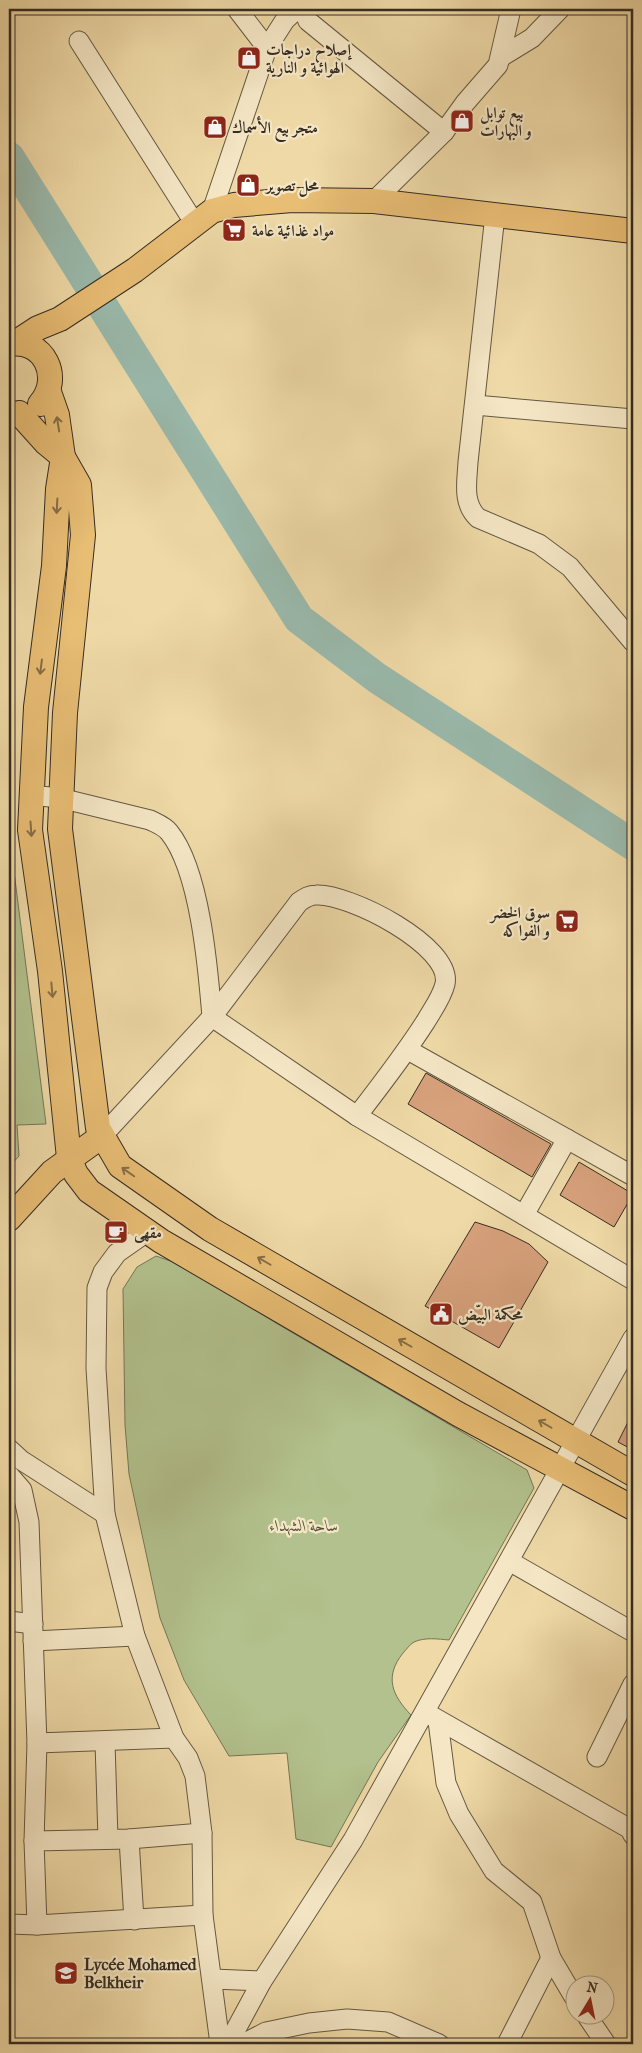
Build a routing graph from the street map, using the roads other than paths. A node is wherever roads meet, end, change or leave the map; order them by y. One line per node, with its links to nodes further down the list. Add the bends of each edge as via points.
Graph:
1 (237, 9): 7 (street)
2 (297, 9): 7 (street, via 285,20)
3 (303, 9): 9 (street, via 308,21)
4 (511, 9): 8 (street)
5 (560, 9): 8 (street, via 532,38)
6 (78, 41): 12 (street)
7 (267, 48): 12 (street)
8 (501, 57): 9 (street)
9 (444, 132): 10 (street)
10 (374, 201): 11 (main road); 12 (main road, via 263,201 234,205)
11 (495, 215): 13 (main road); 18 (street)
12 (204, 218): 14 (main road, via 135,270)
13 (633, 231)
14 (60, 319): 15 (main road); 16 (main road, via 52,334)
15 (12, 344): 16 (main road, via 32,347)
16 (46, 359): 17 (main road, via 51,373)
17 (49, 392): 19 (main road, via 35,408); 21 (main road, one-way to 17, via 57,415)
18 (475, 404): 20 (street); 22 (street, via 466,490 471,512 539,544 570,567)
19 (14, 413): 21 (main road)
20 (633, 419)
21 (63, 457): 23 (main road, one-way to 23); 24 (main road, via 79,485 83,535 65,712)
22 (633, 642)
23 (30, 795): 24 (street); 30 (main road, one-way to 30, via 30,830 50,972)
24 (60, 798): 25 (street, via 150,820 164,826 170,833 184,860 194,891); 28 (main road, via 60,829)
25 (212, 1017): 26 (street, via 299,902 308,896 322,895 376,913 428,946 440,962 445,972 445,983); 27 (street); 28 (street)
26 (408, 1050): 27 (street); 29 (street)
27 (357, 1116): 32 (street)
28 (102, 1136): 30 (main road); 37 (main road, one-way to 28, via 210,1229 120,1166)
29 (567, 1139): 31 (street); 32 (street)
30 (69, 1158): 33 (main road); 34 (main road, via 89,1191)
31 (633, 1176)
32 (524, 1215): 35 (street)
33 (9, 1219)
34 (147, 1232): 38 (main road); 44 (street, via 118,1253 103,1272 97,1288 96,1368)
35 (633, 1280)
36 (633, 1338): 39 (street)
37 (479, 1386): 38 (main road); 39 (main road, one-way to 37)
38 (458, 1414): 41 (main road)
39 (575, 1442): 41 (street); 42 (main road)
40 (12, 1464): 44 (street); 47 (street, via 29,1522)
41 (562, 1469): 43 (main road); 45 (street)
42 (633, 1474)
43 (633, 1508)
44 (105, 1514): 49 (street)
45 (509, 1561): 48 (street); 51 (street)
46 (9, 1621): 47 (street)
47 (33, 1632): 49 (street); 53 (street)
48 (633, 1632)
49 (134, 1636): 52 (street)
50 (633, 1684): 55 (street)
51 (432, 1716): 56 (street); 65 (street, via 446,1783 458,1814 494,1870 532,1902); 68 (street)
52 (174, 1738): 54 (street); 57 (street, via 188,1758 195,1776)
53 (37, 1742): 54 (street); 60 (street)
54 (105, 1742): 58 (street)
55 (597, 1757)
56 (632, 1829)
57 (202, 1833): 59 (street); 61 (street)
58 (108, 1839): 59 (street); 60 (street)
59 (129, 1840): 62 (street)
60 (34, 1841): 64 (street)
61 (203, 1915): 62 (street); 66 (street)
62 (134, 1920): 64 (street)
63 (9, 1924): 64 (street)
64 (37, 1925)
65 (551, 1958): 67 (street); 74 (street)
66 (212, 1979): 68 (street); 70 (street)
67 (564, 1980)
68 (262, 1981): 71 (street)
69 (594, 2026): 75 (street)
70 (220, 2044)
71 (228, 2044)
72 (243, 2044): 73 (street, via 266,2032 347,2019 388,2022)
73 (439, 2044)
74 (507, 2044)
75 (606, 2044)

